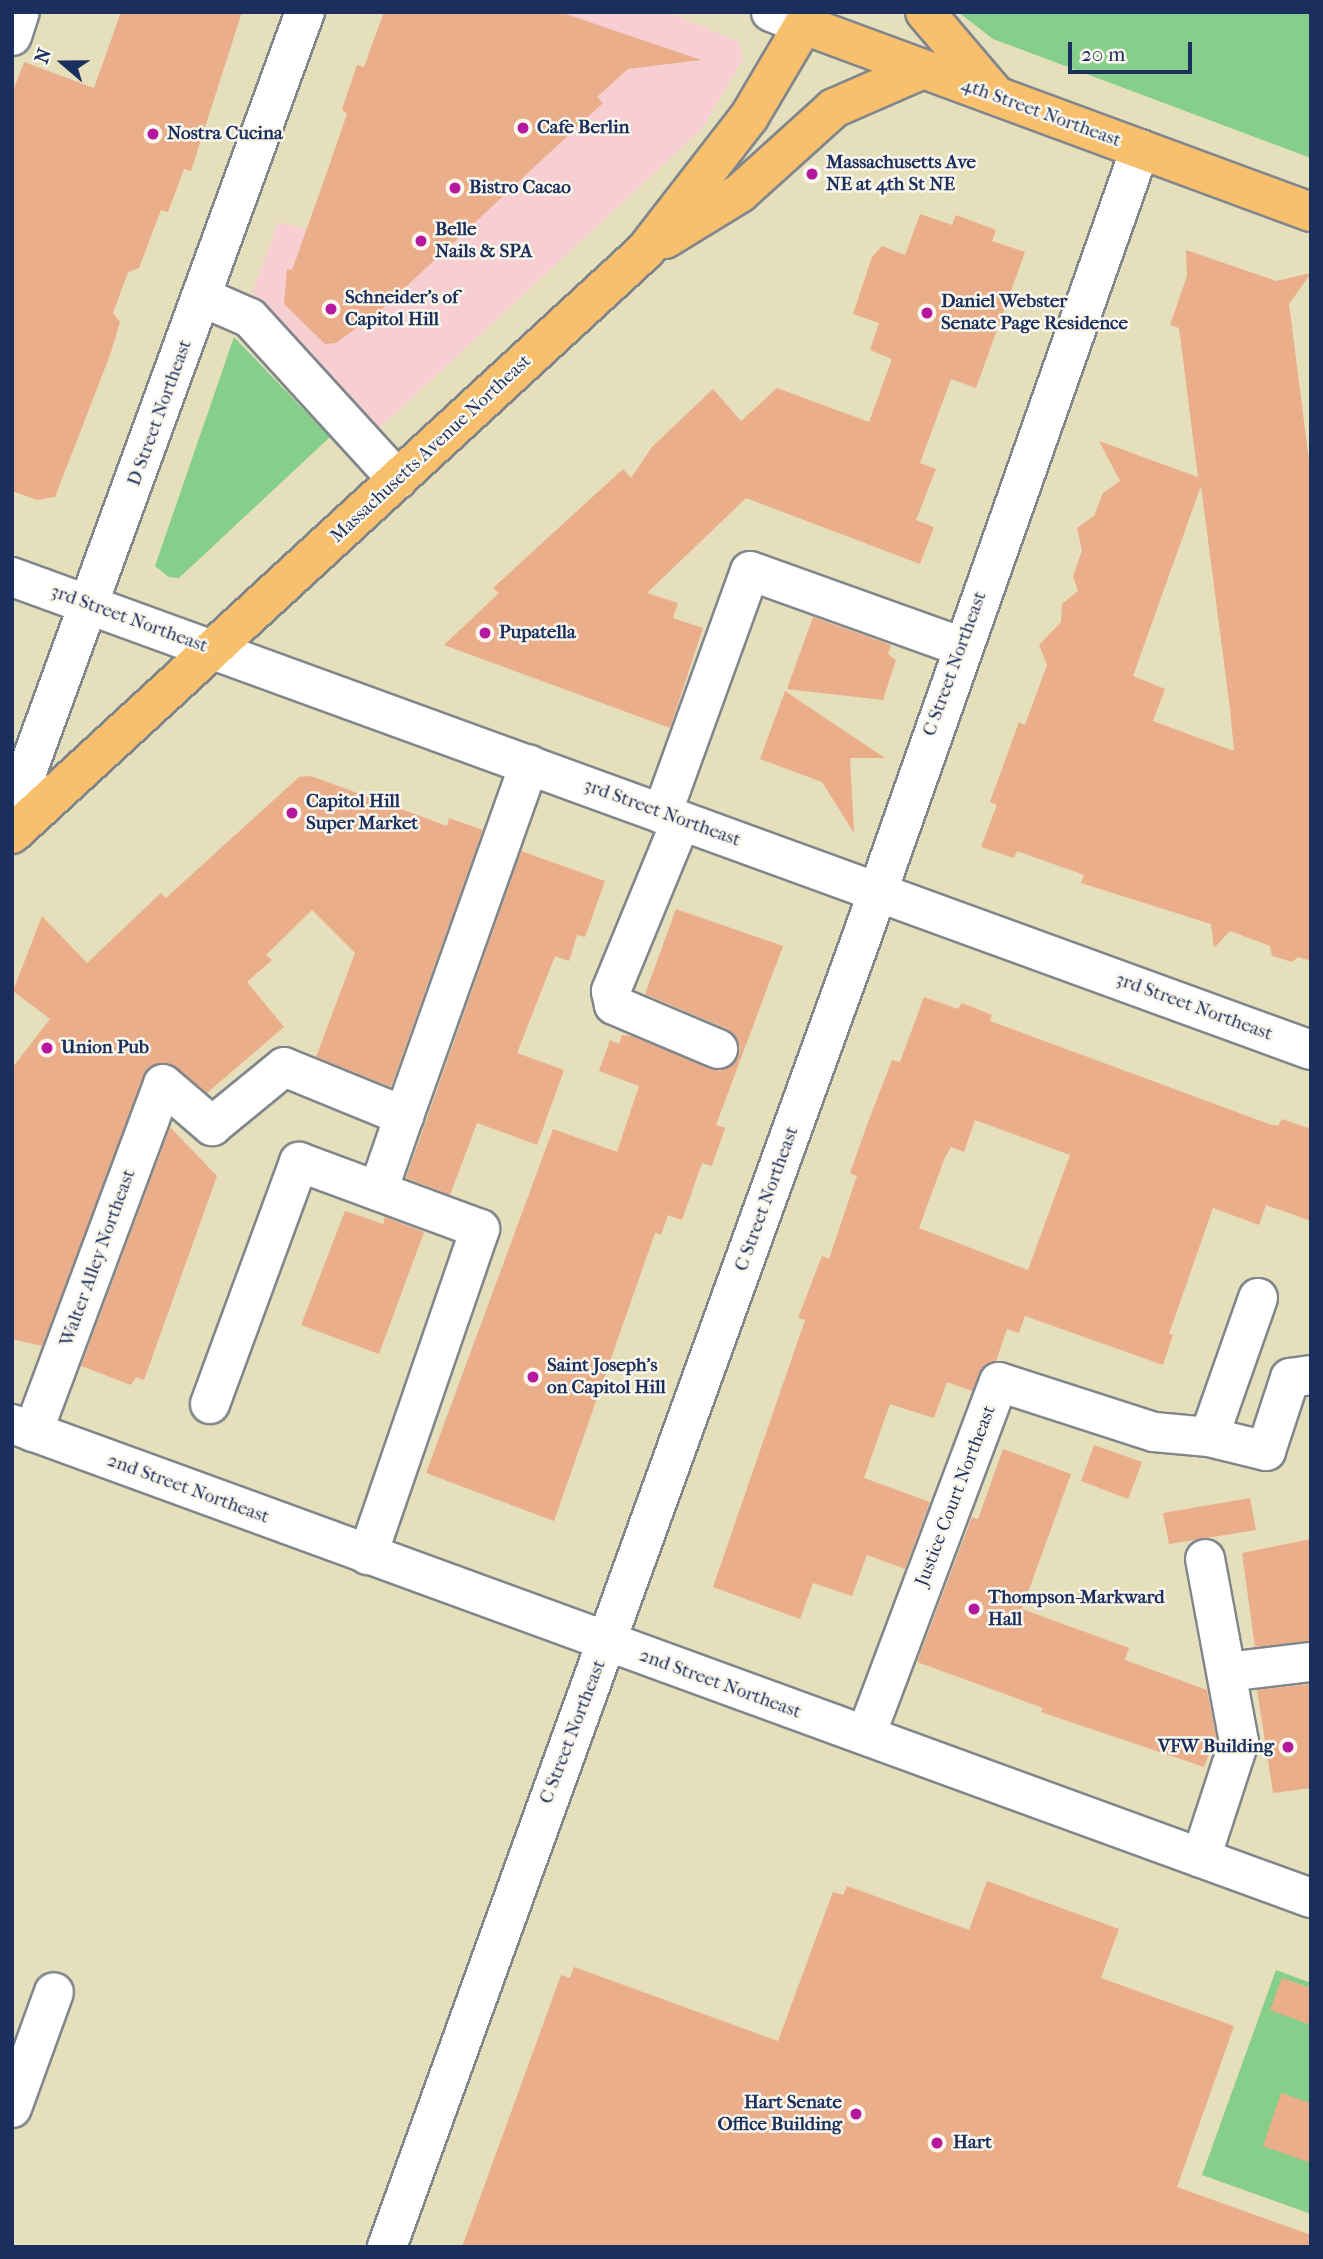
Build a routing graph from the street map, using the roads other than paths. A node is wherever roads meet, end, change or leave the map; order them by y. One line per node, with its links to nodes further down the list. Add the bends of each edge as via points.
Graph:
1 (20, 12): 5 (street)
2 (305, 12): 13 (street, D Street Northeast)
3 (925, 12): 7 (main road)
4 (795, 17): 6 (main road, 4th Street Northeast); 12 (main road, Massachusetts Avenue Northeast, via 748,117)
5 (12, 36)
6 (921, 70): 7 (main road, 4th Street Northeast); 12 (main road, via 834,108 740,193)
7 (997, 96): 8 (main road, 4th Street Northeast)
8 (1140, 149): 9 (main road, 4th Street Northeast); 17 (street, C Street Northeast)
9 (1292, 199): 10 (main road, 4th Street Northeast); 11 (main road)
10 (1311, 212)
11 (1311, 226)
12 (645, 251): 14 (main road, Massachusetts Avenue Northeast)
13 (202, 297): 14 (street, via 250,318); 16 (street, D Street Northeast)
14 (398, 480): 18 (main road, Massachusetts Avenue Northeast)
15 (12, 577): 16 (street, 3rd Street Northeast)
16 (89, 605): 18 (street, 3rd Street Northeast); 20 (street, D Street Northeast)
17 (961, 647): 21 (street, via 750,571); 23 (street, C Street Northeast)
18 (214, 649): 19 (street, 3rd Street Northeast); 22 (main road, Massachusetts Avenue Northeast)
19 (530, 765): 21 (street, 3rd Street Northeast); 26 (street)
20 (12, 813)
21 (672, 817): 23 (street, 3rd Street Northeast); 24 (street, via 611,991 614,1005)
22 (12, 834)
23 (876, 891): 25 (street, 3rd Street Northeast); 35 (street, C Street Northeast)
24 (718, 1048)
25 (1311, 1050)
26 (404, 1116): 27 (street); 31 (street, Walter Alley Northeast, via 284,1067 212,1126 163,1084)
27 (377, 1191): 30 (street, via 299,1163); 33 (street, via 480,1229)
28 (1258, 1298): 32 (street)
29 (1311, 1375): 32 (street, via 1290,1378 1266,1451)
30 (210, 1404)
31 (23, 1428): 33 (street, 2nd Street Northeast)
32 (1209, 1437): 38 (street, Justice Court Northeast, via 1154,1432 999,1382)
33 (368, 1555): 35 (street, 2nd Street Northeast)
34 (1205, 1559): 37 (street)
35 (607, 1643): 38 (street, 2nd Street Northeast); 43 (street, C Street Northeast)
36 (1311, 1662): 37 (street)
37 (1227, 1672): 39 (street, via 1239,1742)
38 (866, 1735): 39 (street, 2nd Street Northeast)
39 (1202, 1858): 40 (street, 2nd Street Northeast)
40 (1311, 1898)
41 (54, 1992): 42 (street)
42 (12, 2108)
43 (387, 2247)

